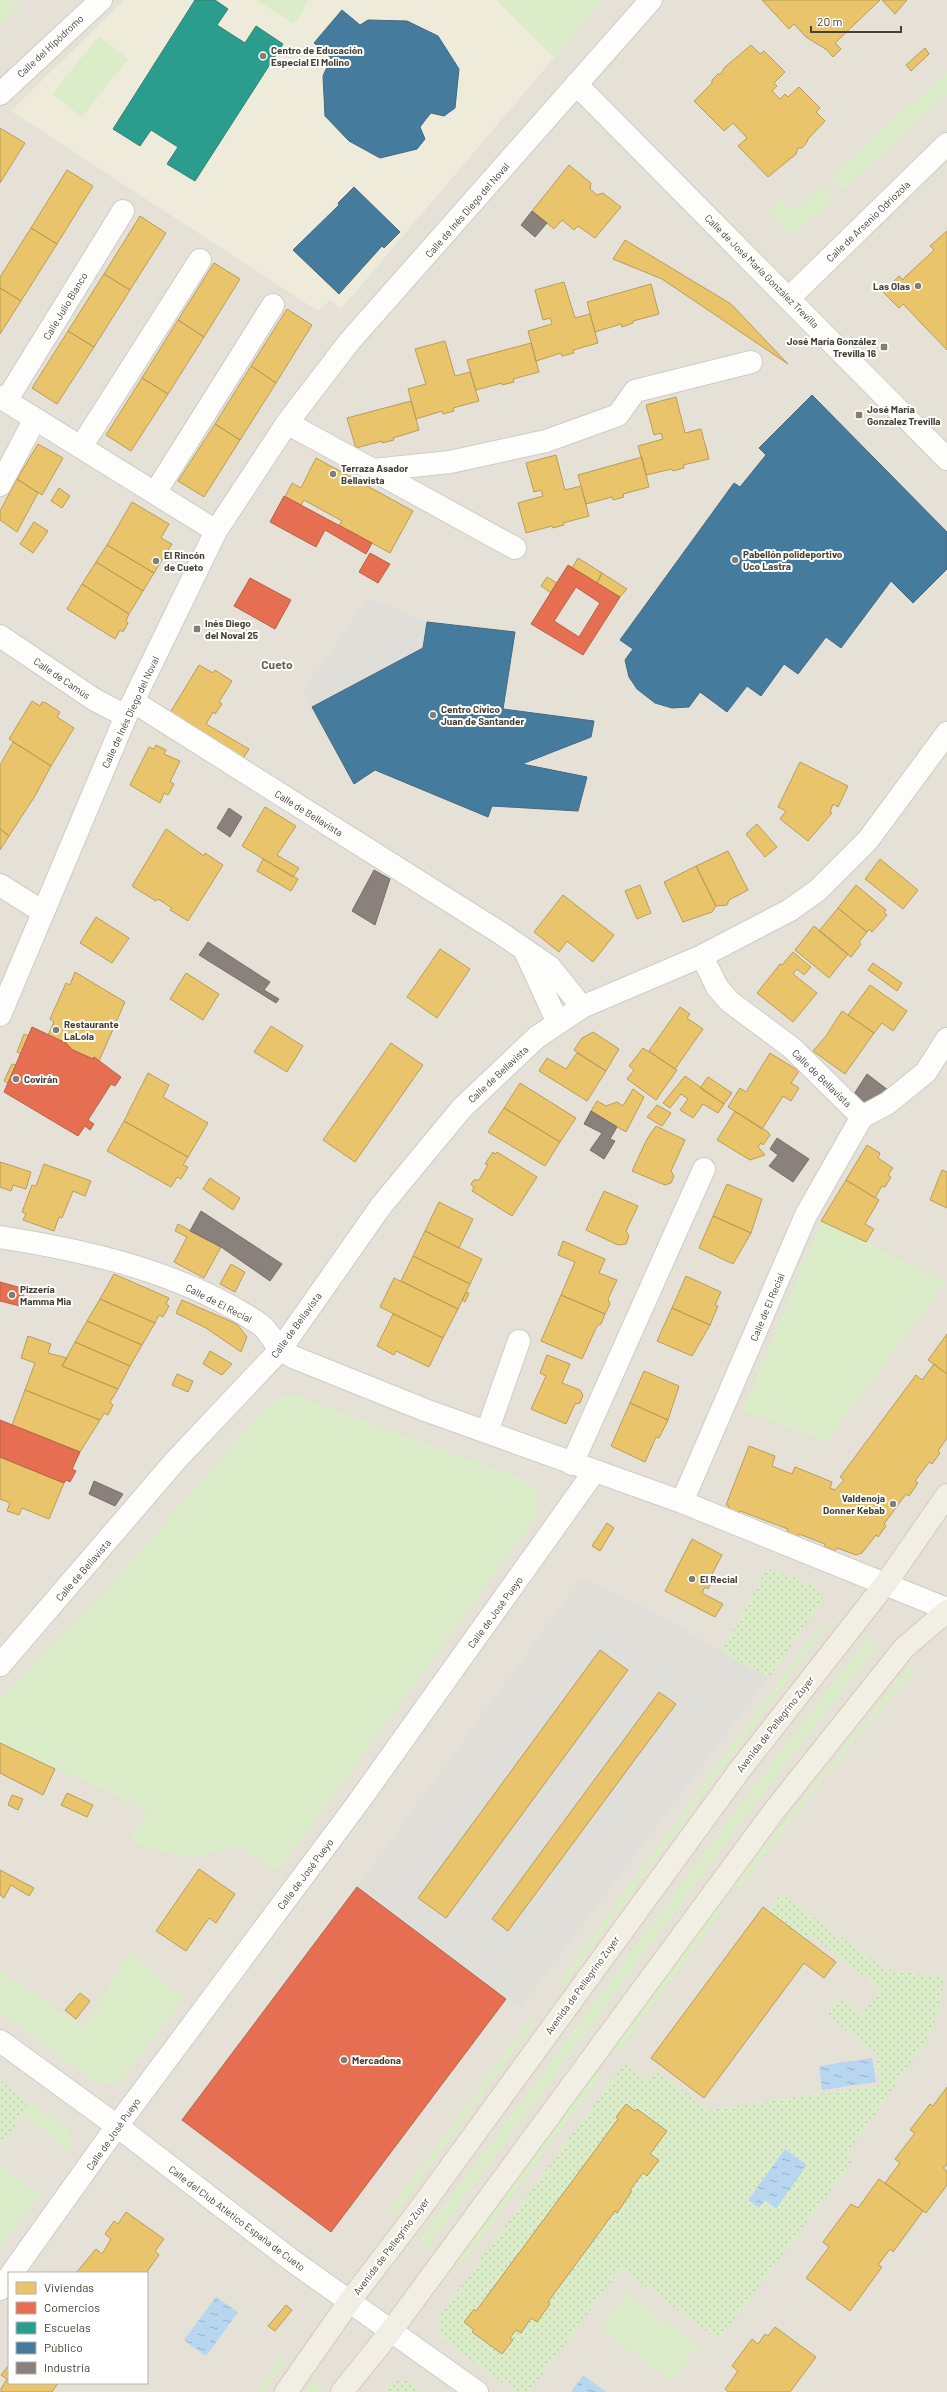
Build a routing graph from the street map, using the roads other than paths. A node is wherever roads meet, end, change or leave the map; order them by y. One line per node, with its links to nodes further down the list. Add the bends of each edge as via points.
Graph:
1 (101, 0): 4 (street, Calle del Hipódromo)
2 (651, 0): 3 (street, Calle de Inés Diego del Noval)
3 (576, 84): 8 (street, Calle de José María González Trevilla); 13 (street, Calle de Inés Diego del Noval, via 349,342)
4 (0, 94)
5 (947, 144): 8 (street, Calle de Arsenio Odriozola)
6 (123, 211): 11 (street, Calle Julio Blanco)
7 (200, 260): 14 (street)
8 (789, 298): 15 (street, Calle de José María González Trevilla)
9 (273, 306): 18 (street)
10 (751, 362): 16 (street, via 635,391 618,415 546,441 450,462)
11 (3, 399): 12 (street, Calle Julio Blanco)
12 (35, 419): 14 (street, Calle Julio Blanco); 17 (street)
13 (287, 423): 16 (street); 19 (street, Calle de Inés Diego del Noval)
14 (81, 447): 18 (street, Calle Julio Blanco)
15 (947, 459)
16 (373, 470): 20 (street)
17 (0, 485)
18 (155, 493): 19 (street, Calle Julio Blanco)
19 (216, 531): 22 (street, Calle de Inés Diego del Noval)
20 (515, 548)
21 (0, 636): 22 (street, Calle de Camús, via 95,700)
22 (130, 709): 25 (street, Calle de Inés Diego del Noval); 26 (street, Calle de Bellavista)
23 (947, 733): 27 (street, Calle de Bellavista, via 868,840 818,890 784,913)
24 (0, 885): 25 (street)
25 (43, 912): 29 (street, Calle de Inés Diego del Noval)
26 (525, 950): 28 (street, Calle de Bellavista, via 550,967); 30 (street)
27 (702, 956): 28 (street, Calle de Bellavista); 32 (street, Calle de Bellavista, via 717,987 729,1001 792,1048)
28 (582, 1007): 30 (street, Calle de Bellavista)
29 (0, 1014)
30 (558, 1022): 36 (street, Calle de Bellavista, via 538,1037 462,1108 380,1206)
31 (947, 1039): 32 (street, via 926,1072 888,1103)
32 (862, 1117): 41 (street, Calle de El Recial, via 806,1215)
33 (704, 1169): 38 (street)
34 (0, 1237): 36 (street, Calle de El Recial, via 106,1258 159,1275 229,1306 263,1326)
35 (519, 1341): 37 (street)
36 (280, 1350): 37 (street); 44 (street, Calle de Bellavista, via 176,1460)
37 (487, 1432): 38 (street)
38 (572, 1464): 39 (street)
39 (594, 1472): 41 (street); 46 (street, Calle de José Pueyo, via 357,1804)
40 (947, 1495): 42 (main road, Avenida de Pellegrino Zuyer)
41 (682, 1502): 42 (street)
42 (886, 1583): 43 (street); 50 (main road, Avenida de Pellegrino Zuyer, via 739,1771 417,2213)
43 (947, 1610): 51 (main road, via 904,1648 774,1811)
44 (0, 1665)
45 (0, 2041): 46 (street, Calle del Club Atlético España de Cueto)
46 (117, 2126): 47 (street, Calle de José Pueyo); 50 (street, Calle del Club Atlético España de Cueto)
47 (13, 2272)
48 (8, 2278): 49 (street)
49 (0, 2289)
50 (349, 2302): 51 (street, Calle del Club Atlético España de Cueto); 52 (main road, Avenida de Pellegrino Zuyer)
51 (391, 2331): 53 (main road); 54 (street, Calle del Club Atlético España de Cueto)
52 (286, 2392)
53 (342, 2392)
54 (477, 2392)

